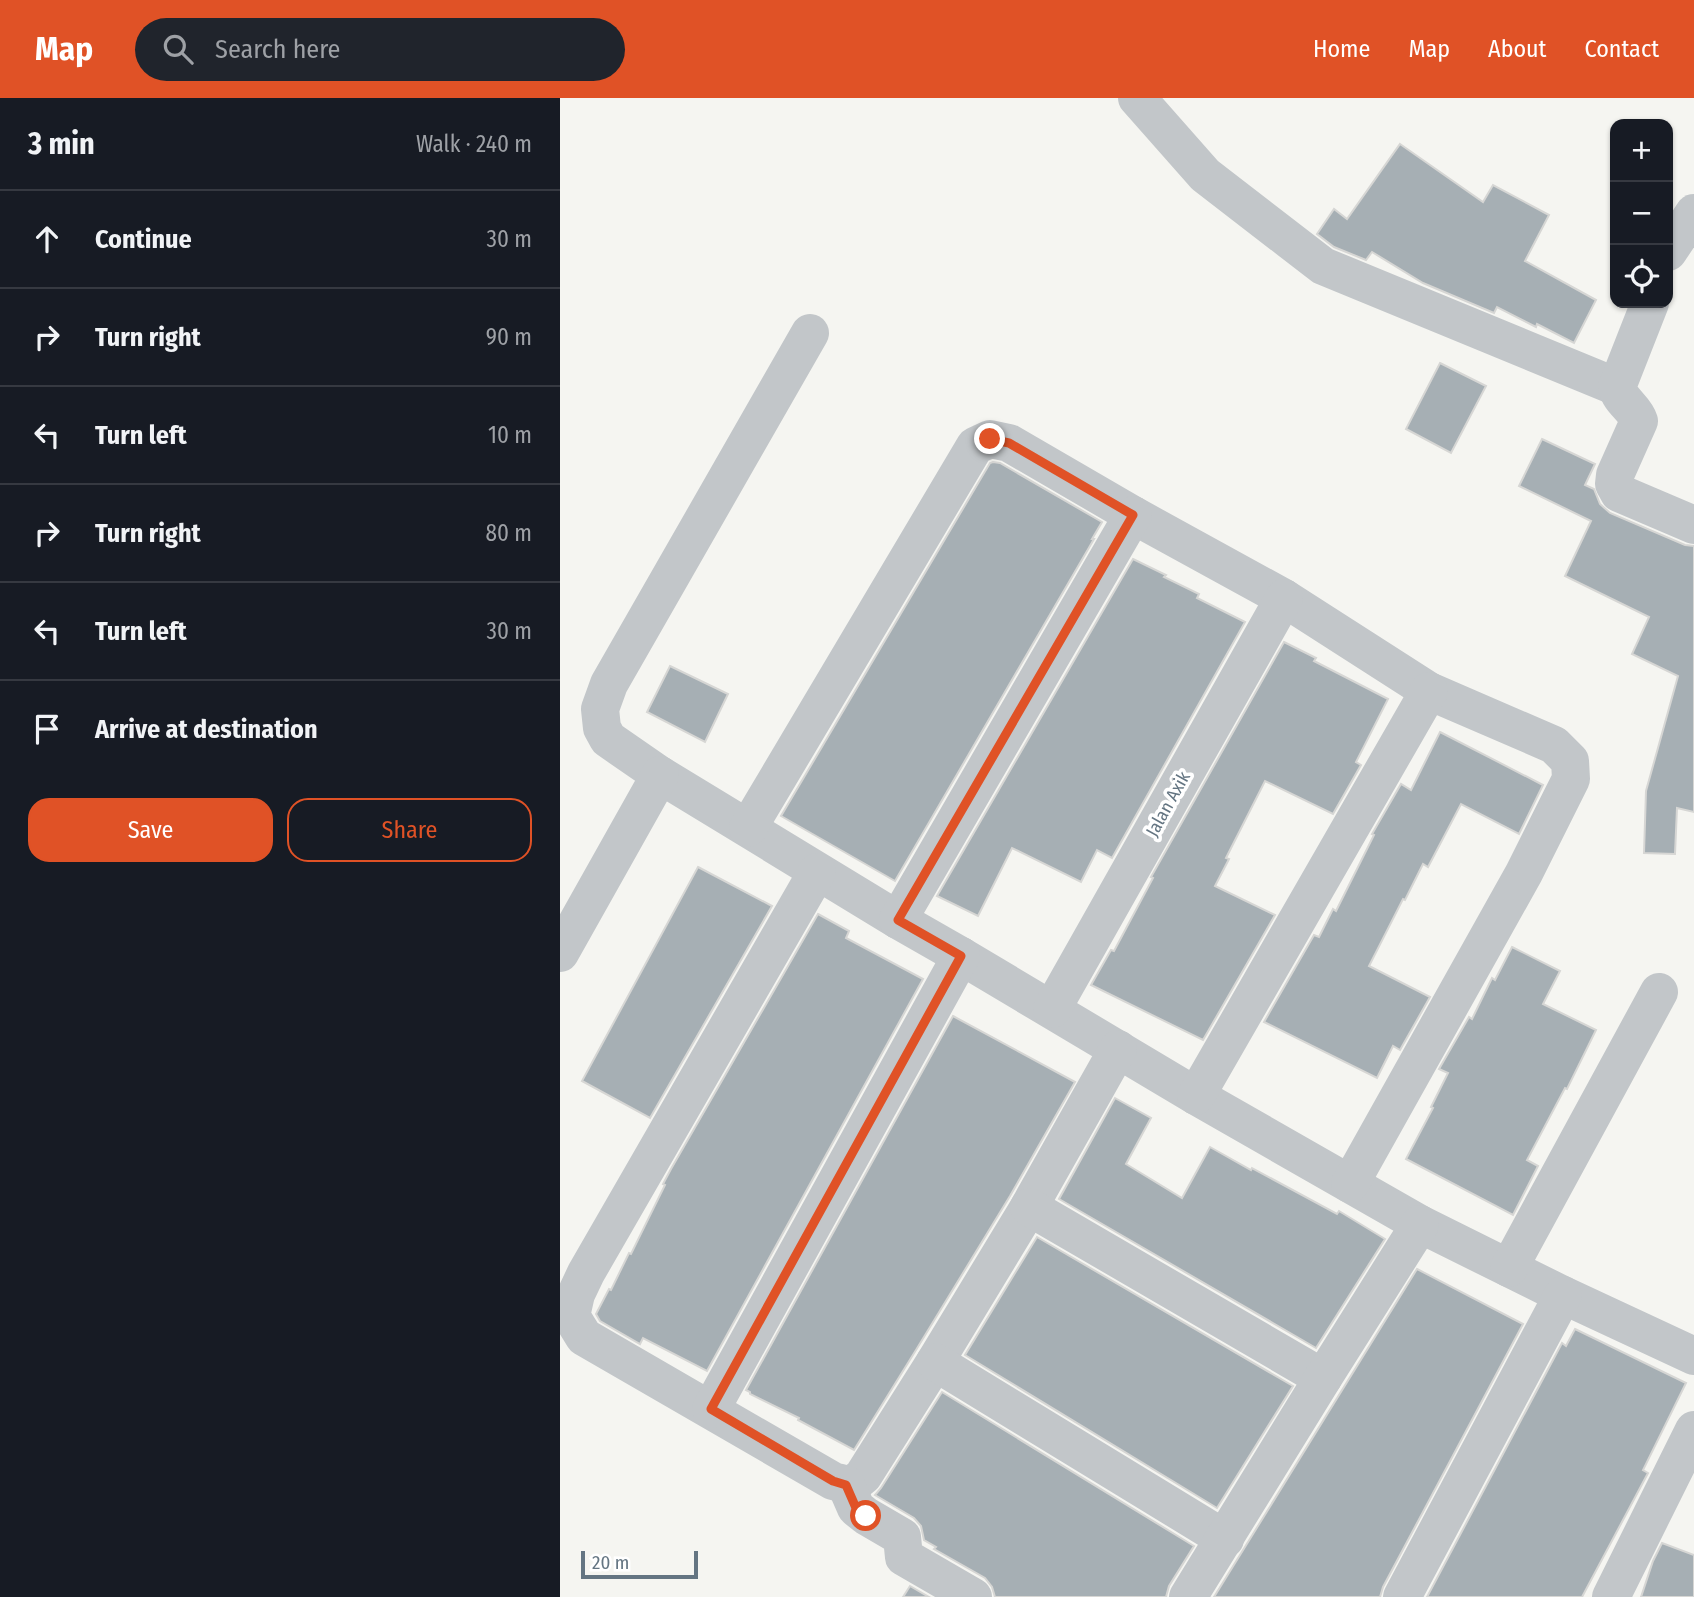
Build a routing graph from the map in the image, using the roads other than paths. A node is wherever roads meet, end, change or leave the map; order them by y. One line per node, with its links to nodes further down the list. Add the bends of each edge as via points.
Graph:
1 (1137, 98): 6 (street, via 1205,175 1323,266)
2 (1694, 212): 3 (street)
3 (1673, 245)
4 (1648, 308): 6 (street)
5 (810, 333): 11 (street, via 609,684 600,709 608,739)
6 (1617, 387): 8 (street, via 1639,421 1615,475 1619,493)
7 (1133, 515): 9 (street); 12 (street, via 1009,443 990,439 975,446); 14 (street)
8 (1694, 524)
9 (1284, 598): 10 (street); 18 (street, Jalan Axik)
10 (1429, 691): 20 (street); 21 (street, via 1554,745 1570,761 1571,779 1524,873)
11 (660, 775): 12 (street); 15 (street)
12 (748, 828): 13 (street)
13 (817, 872): 14 (street); 29 (street, via 586,1273 571,1317 584,1337)
14 (898, 920): 16 (street)
15 (560, 953)
16 (961, 956): 18 (street); 29 (street)
17 (1659, 992): 24 (street)
18 (1052, 1009): 19 (street)
19 (1118, 1049): 20 (street); 22 (street)
20 (1196, 1096): 21 (street)
21 (1350, 1184): 23 (street)
22 (1029, 1207): 27 (street); 28 (street)
23 (1420, 1224): 24 (street); 28 (street)
24 (1509, 1268): 25 (street)
25 (1563, 1295): 26 (street); 35 (street)
26 (1694, 1356)
27 (935, 1362): 31 (street, via 863,1476); 32 (street)
28 (1323, 1378): 32 (street)
29 (711, 1409): 31 (street)
30 (1694, 1430): 36 (street)
31 (846, 1485): 33 (street, via 856,1508 902,1537 904,1557)
32 (1225, 1539): 34 (street)
33 (973, 1597)
34 (1188, 1597)
35 (1402, 1597)
36 (1611, 1597)

